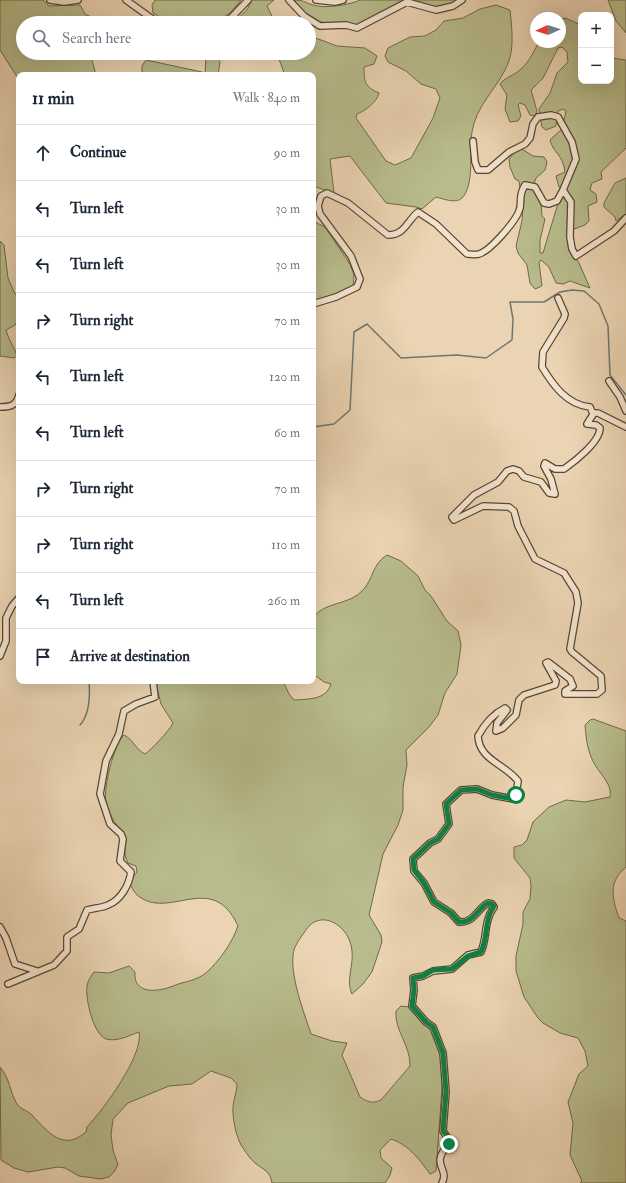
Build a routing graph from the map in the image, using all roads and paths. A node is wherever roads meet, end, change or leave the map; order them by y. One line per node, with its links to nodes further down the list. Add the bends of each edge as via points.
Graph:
1 (50, 0): 2 (street)
2 (78, 0)
3 (126, 0): 9 (street)
4 (248, 0): 10 (street)
5 (289, 0): 11 (street)
6 (316, 0): 7 (street)
7 (343, 0)
8 (462, 0): 12 (street, via 453,6 436,10 407,2 358,28 346,25 320,26)
9 (148, 16)
10 (233, 16)
11 (304, 16)
12 (316, 24)
13 (473, 141): 14 (street, via 478,170 488,170 509,152 525,144 538,117 558,117 572,142 576,158)
14 (563, 190): 15 (street, via 571,202 570,237 576,256 614,231); 17 (street, via 557,201 550,204 544,203 535,187 525,185 520,194 520,210 499,240 479,254 467,254 436,224 418,212 412,216 406,228 396,235 388,235 348,203 327,193 321,196 318,206 320,214 350,256 360,279 357,287)
15 (626, 218)
16 (558, 298): 22 (street, via 565,314 543,352 542,367 559,391 568,399 590,407)
17 (316, 303)
18 (609, 381): 21 (street)
19 (16, 402): 20 (street, via 10,407)
20 (0, 407)
21 (626, 411)
22 (593, 414): 23 (street, via 598,413); 30 (street, via 587,424 596,425 600,432 588,448 564,470 555,469 545,463 555,494 549,493 541,482 513,469 507,471 498,482 474,495 452,517 454,520 483,506 509,507 514,511 518,526 535,559 559,570 576,592 578,603 570,649 597,672 602,681 602,690 597,694 565,694 565,691 573,686 570,679 546,663 556,681 555,685 524,695 519,700 516,715 503,728 496,731 497,723 507,710 501,710 483,727 478,736 481,750 518,781 516,795 513,799 504,799 477,789 461,790 446,804 449,824 438,839 413,859 414,870 434,902 451,913 459,922 474,917 488,903 494,906 487,918 486,941 481,952 468,956 452,969 433,970 413,978 412,1006 433,1027 443,1053 446,1092 443,1131 448,1137 449,1144 441,1153 444,1177)
23 (626, 427)
24 (16, 601): 25 (street, via 6,618 6,641)
25 (0, 656)
26 (154, 684): 28 (street, via 156,697 124,711 120,730 106,761 101,784 100,794 110,824 123,839 120,861 131,872 130,879 118,899 108,905 87,910 79,929 67,937 68,952 65,956 54,965)
27 (0, 927): 28 (street, via 15,964)
28 (37, 971): 29 (street)
29 (8, 984)
30 (442, 1183)

